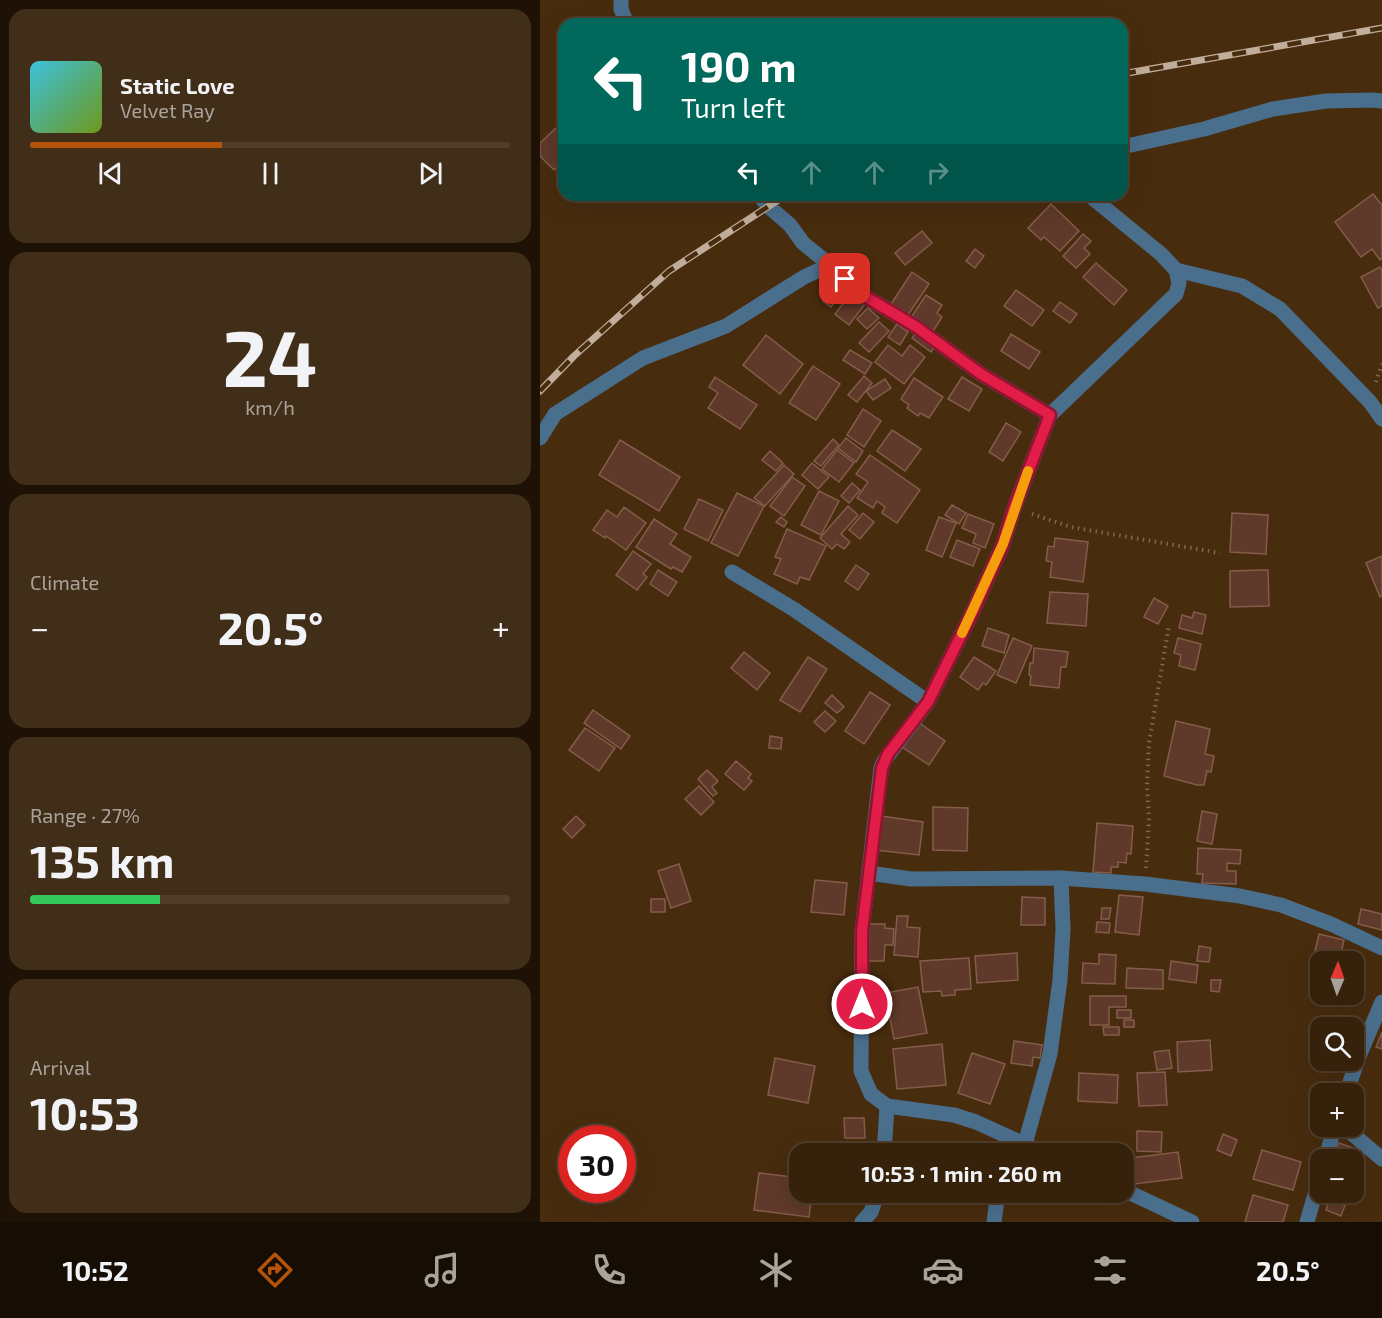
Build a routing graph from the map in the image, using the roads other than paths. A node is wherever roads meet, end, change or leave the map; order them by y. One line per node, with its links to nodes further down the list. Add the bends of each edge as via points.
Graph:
1 (621, 0): 2 (street)
2 (625, 18)
3 (1382, 101): 4 (street, via 1326,101 1274,109)
4 (1128, 146)
5 (764, 201): 7 (street)
6 (1096, 201): 8 (street)
7 (830, 265): 9 (street, via 861,294); 11 (street, via 726,326 644,358 555,414)
8 (1176, 270): 9 (street, via 1176,294); 10 (street, via 1242,286 1280,309)
9 (1050, 415): 13 (street, via 1003,544)
10 (1382, 419)
11 (540, 438)
12 (732, 572): 13 (street, via 795,610)
13 (928, 702): 14 (street, via 884,761)
14 (869, 873): 15 (street, via 911,879); 19 (street, via 862,931 861,1071 871,1094)
15 (1061, 878): 16 (street, via 1240,896 1281,905); 23 (street, via 1064,929 1050,1054)
16 (1382, 948)
17 (1382, 1002): 18 (street)
18 (1350, 1083)
19 (887, 1106): 21 (street); 22 (street, via 954,1115 976,1122)
20 (1355, 1137): 24 (street)
21 (885, 1143)
22 (1012, 1143)
23 (1024, 1143)
24 (1382, 1159)
25 (1134, 1195): 31 (street)
26 (874, 1203): 29 (street)
27 (997, 1203): 30 (street)
28 (1313, 1203): 32 (street)
29 (862, 1222)
30 (994, 1222)
31 (1192, 1222)
32 (1307, 1222)

